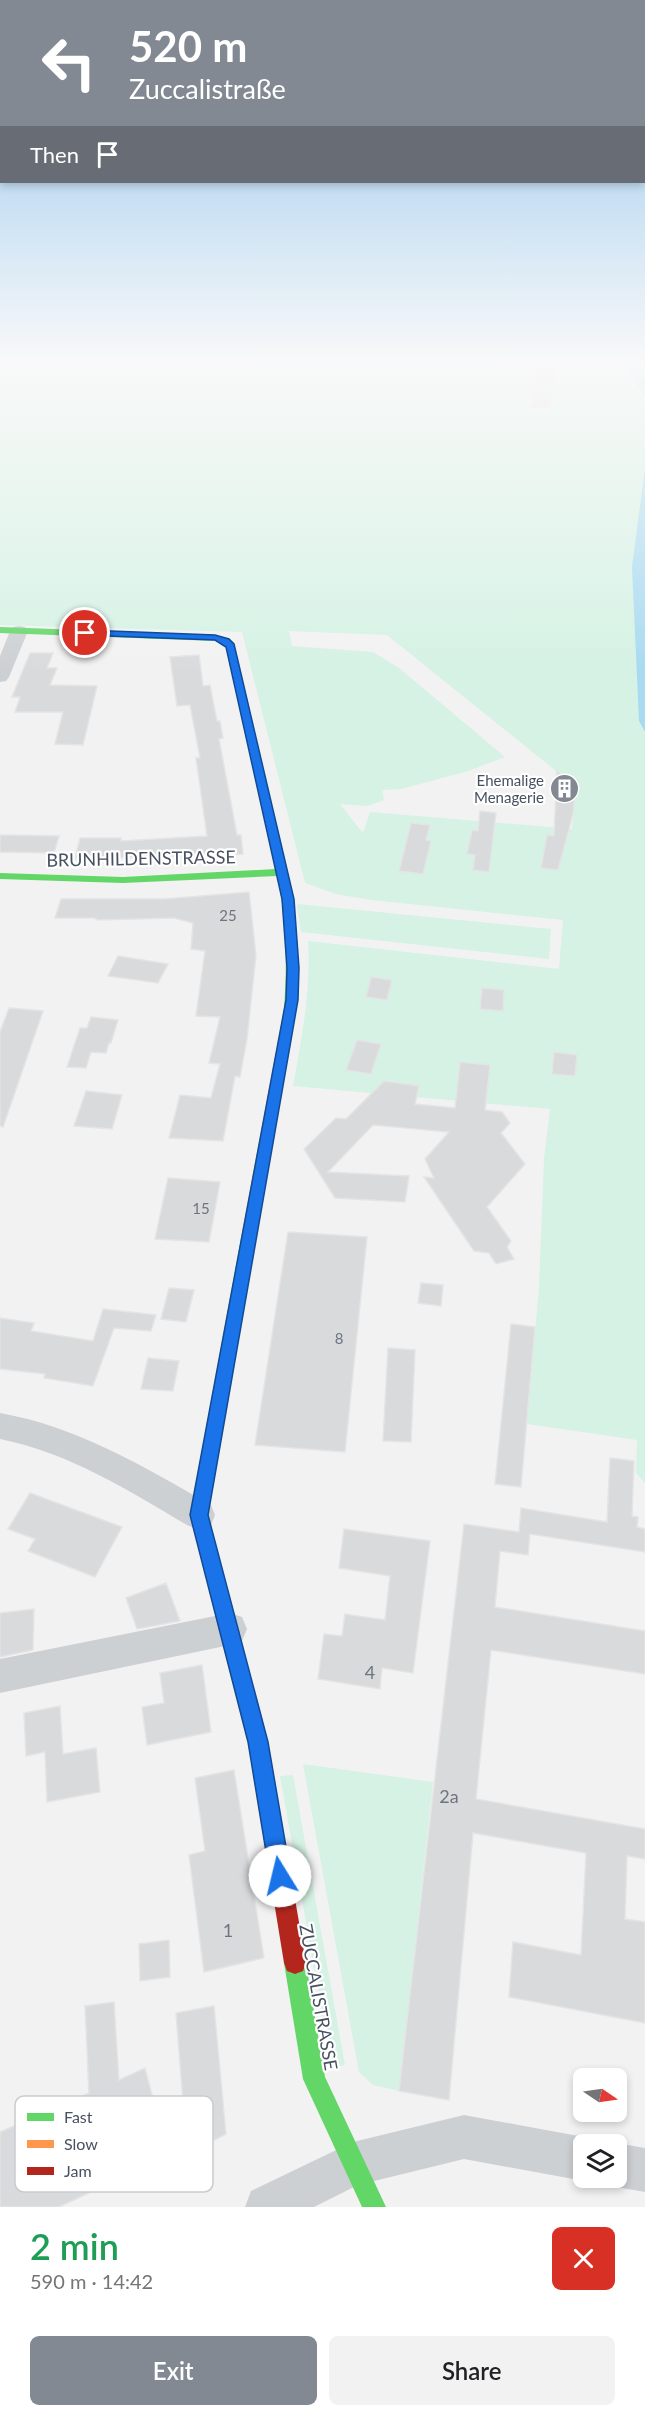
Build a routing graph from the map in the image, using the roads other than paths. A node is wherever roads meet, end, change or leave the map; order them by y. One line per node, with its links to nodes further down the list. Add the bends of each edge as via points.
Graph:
1 (0, 630): 2 (street, ZUCCALISTRASSE)
2 (19, 631): 3 (street); 4 (street, ZUCCALISTRASSE, via 226,641 231,646)
3 (0, 677)
4 (282, 872): 5 (street, BRUNHILDENSTRASSE, via 123,880); 7 (street, ZUCCALISTRASSE, via 288,899 292,1000)
5 (0, 876)
6 (0, 1426): 7 (street, via 57,1440 111,1463)
7 (199, 1515): 8 (street, ZUCCALISTRASSE)
8 (230, 1629): 9 (street); 11 (street, ZUCCALISTRASSE, via 258,1742 315,2079)
9 (0, 1676)
10 (573, 2157): 11 (street, via 464,2137)
11 (353, 2164): 14 (street); 15 (street, ZUCCALISTRASSE)
12 (627, 2167): 13 (street)
13 (645, 2170)
14 (267, 2207)
15 (374, 2207)

